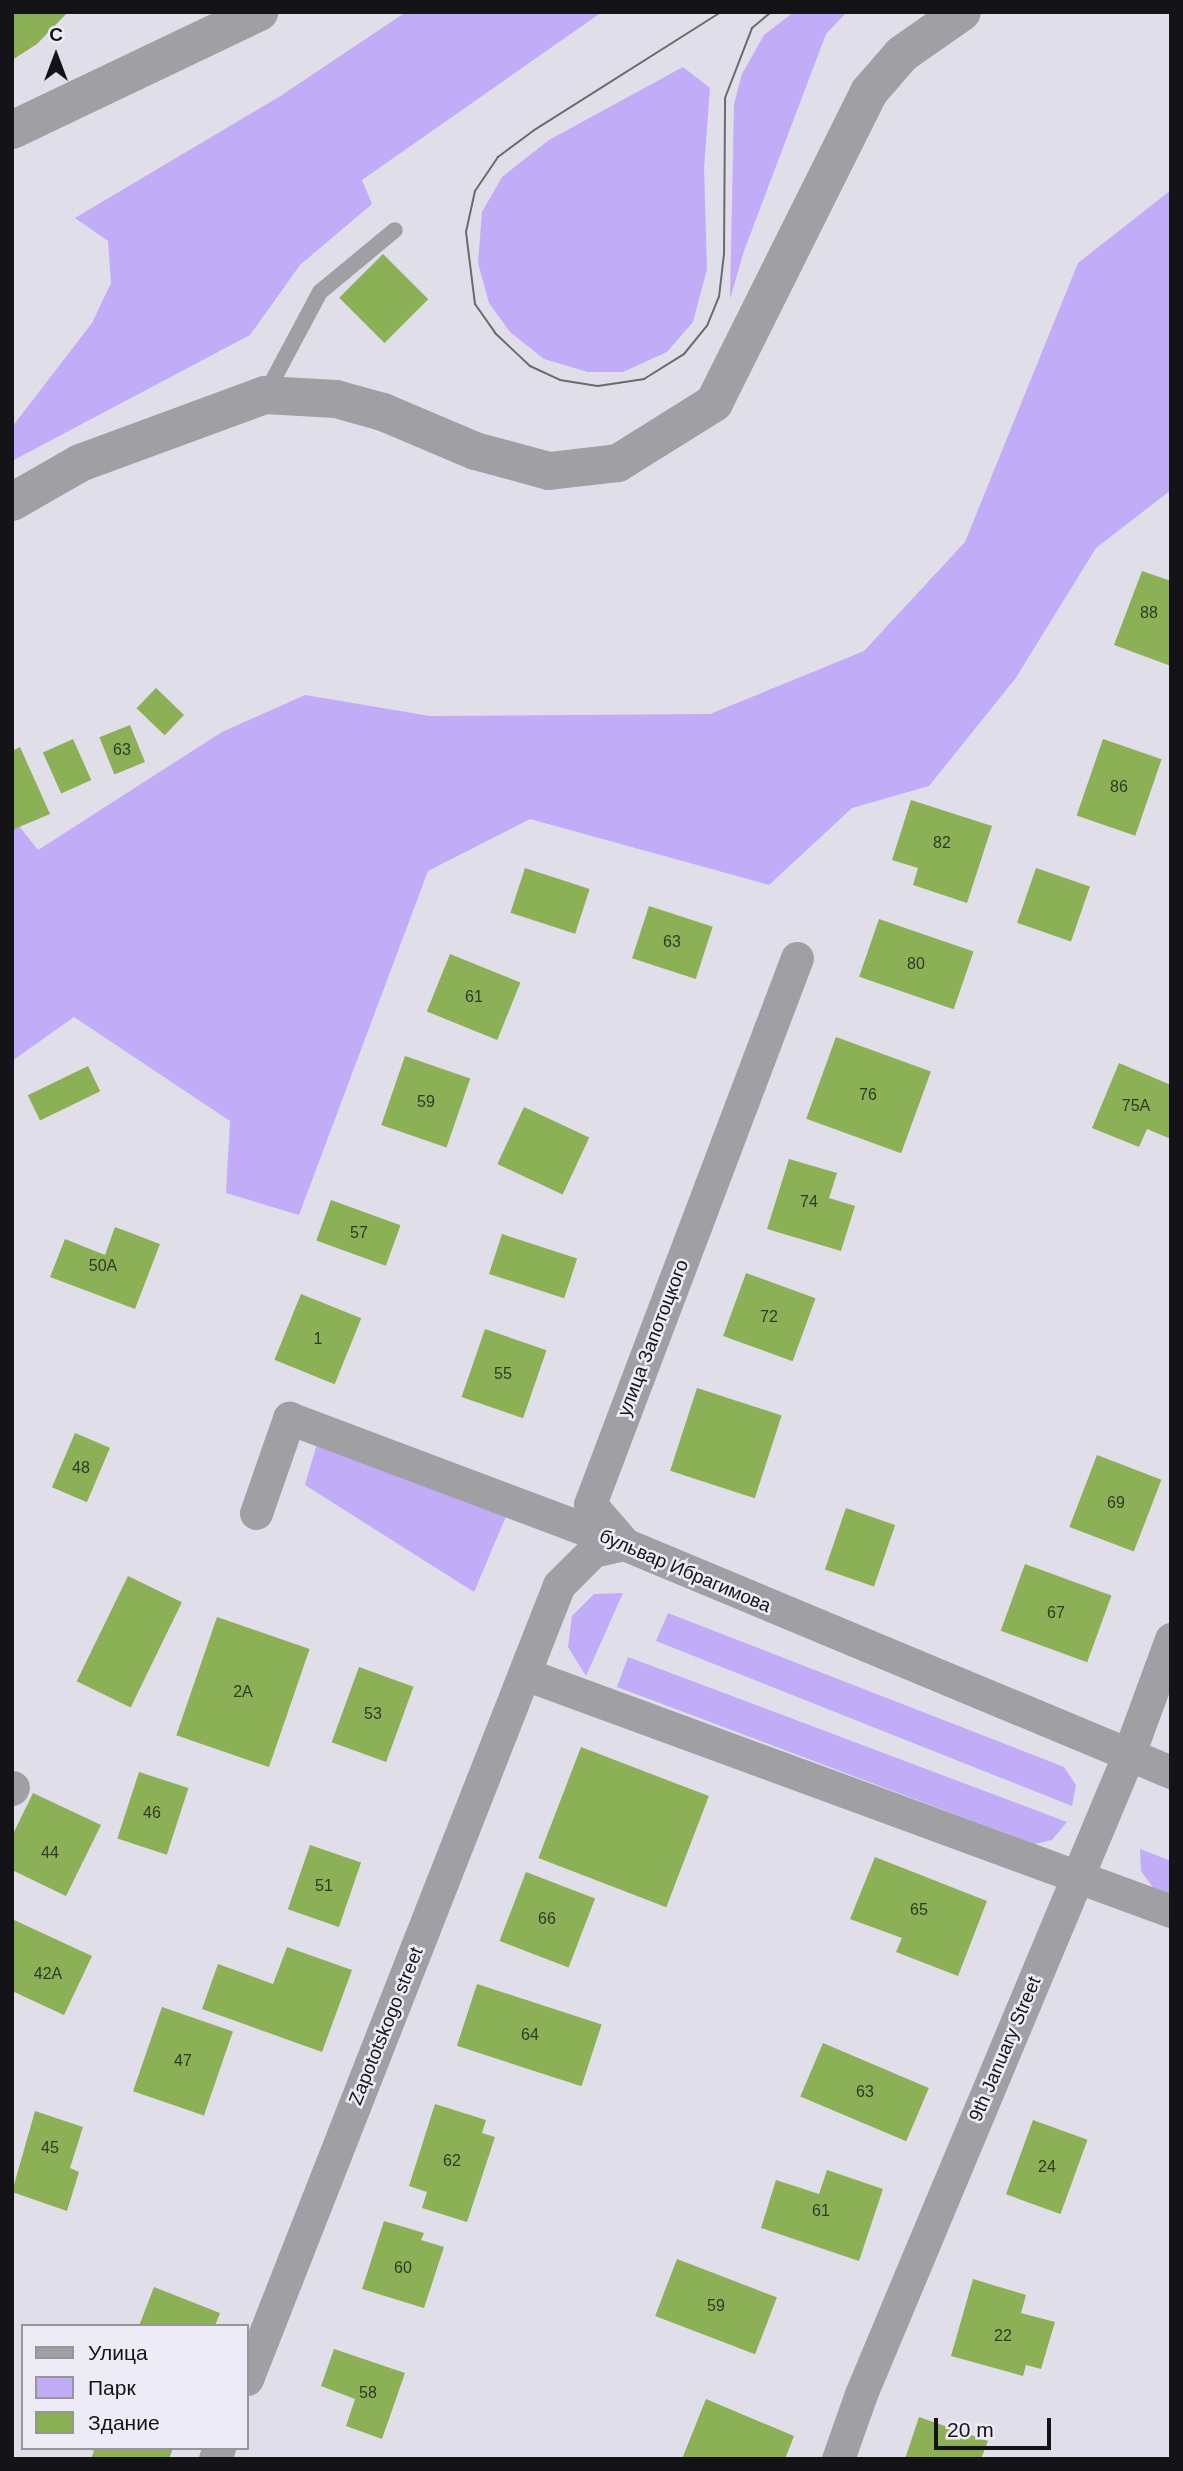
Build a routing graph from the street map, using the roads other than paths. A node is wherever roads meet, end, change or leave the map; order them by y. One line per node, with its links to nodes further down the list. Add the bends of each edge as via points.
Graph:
1 (259, 12): 3 (street)
2 (962, 12): 5 (street, via 902,54 869,92 714,402 618,463 549,471 475,452 383,412 336,399)
3 (12, 130)
4 (395, 230): 5 (lane, via 320,292)
5 (265, 395): 6 (street, via 80,463)
6 (12, 502)
7 (797, 958): 9 (street, улица Запотоцкого, via 590,1504)
8 (256, 1513): 9 (street, бульвар Ибрагимова, via 289,1418)
9 (624, 1544): 11 (street, via 593,1551 559,1585); 12 (street, бульвар Ибрагимова)
10 (1171, 1639): 12 (street, 9th January Street)
11 (525, 1674): 14 (street); 16 (street, Zapototskogo street)
12 (1128, 1756): 13 (street, бульвар Ибрагимова); 14 (street, 9th January Street)
13 (1171, 1772)
14 (1078, 1876): 15 (street); 17 (street, 9th January Street, via 861,2393)
15 (1171, 1911)
16 (248, 2376)
17 (838, 2459)

